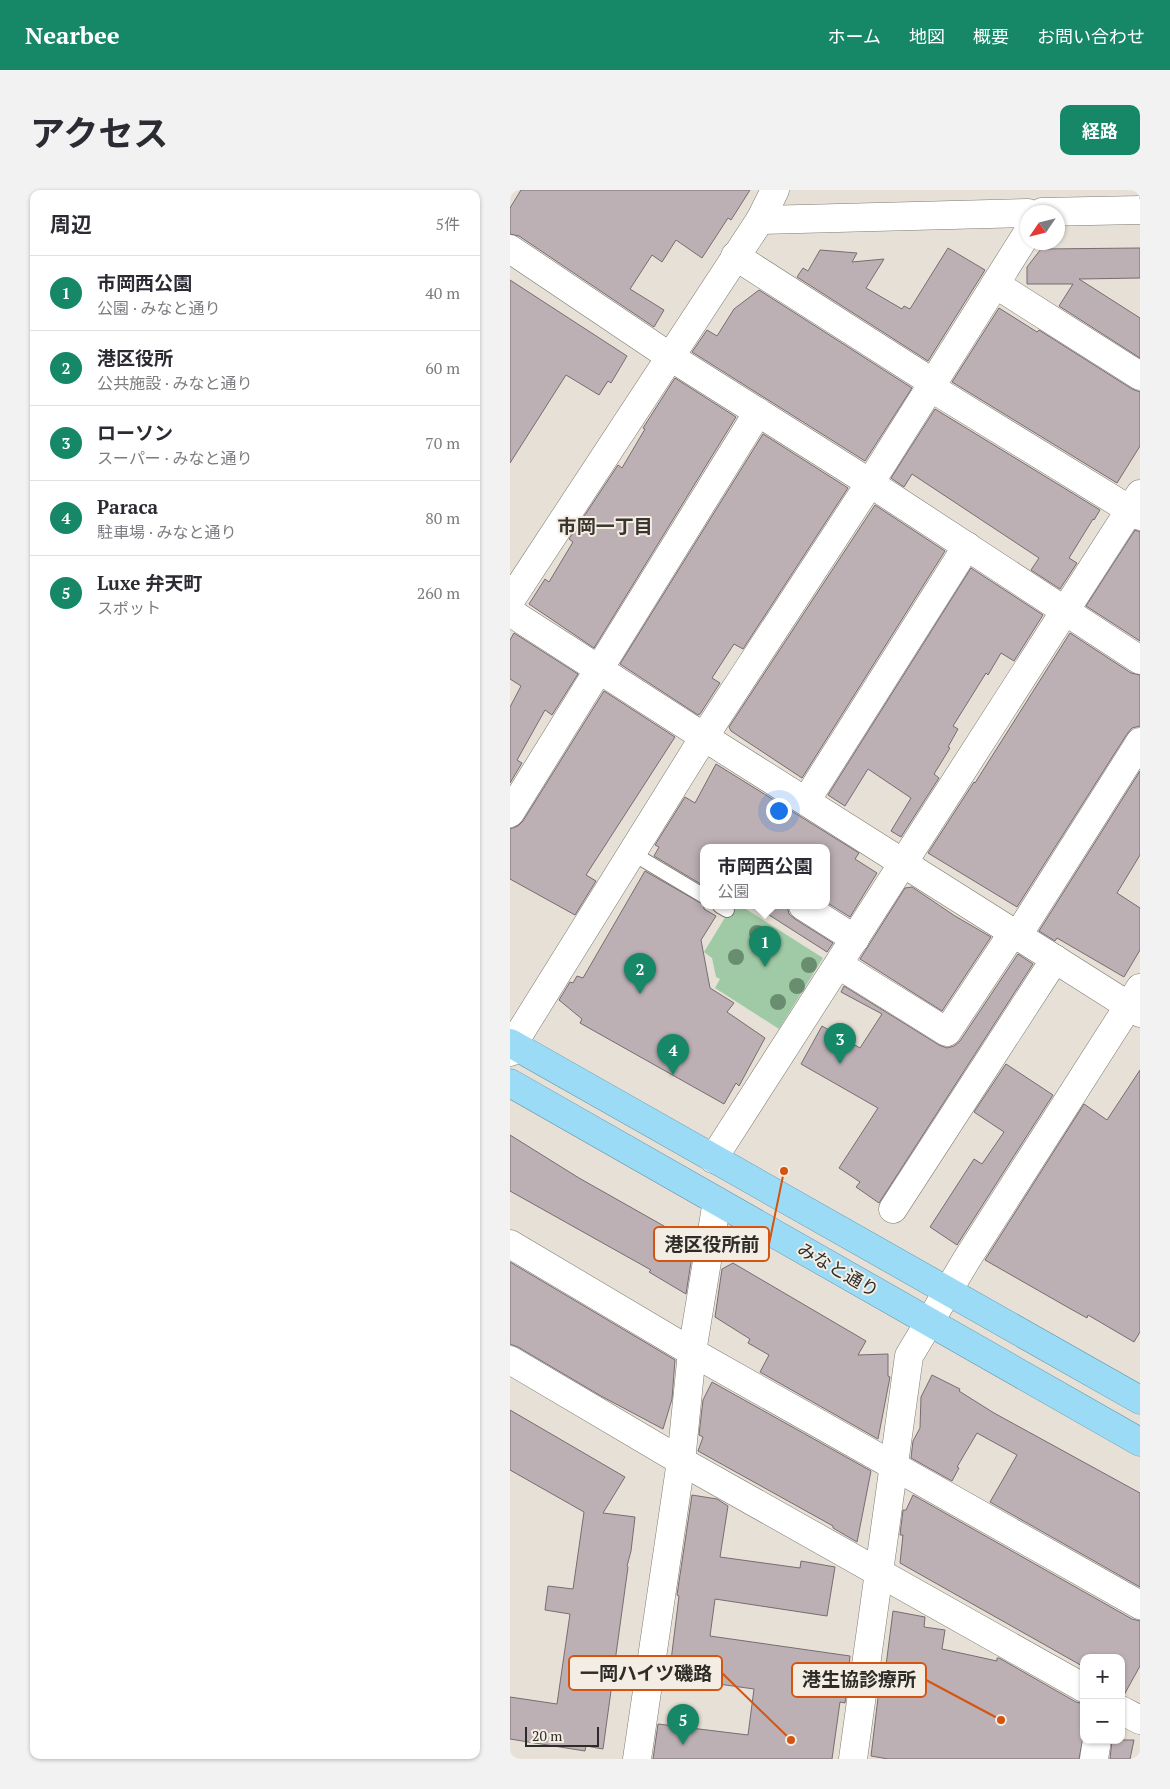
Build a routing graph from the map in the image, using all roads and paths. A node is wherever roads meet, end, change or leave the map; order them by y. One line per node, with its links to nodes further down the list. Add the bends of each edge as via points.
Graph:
1 (772, 191): 5 (street)
2 (1140, 210): 3 (street)
3 (1065, 212)
4 (1020, 213): 5 (street)
5 (760, 220): 8 (street)
6 (1020, 245): 9 (street)
7 (510, 249): 10 (street)
8 (735, 256): 10 (street); 12 (street, via 924,377)
9 (995, 284): 11 (street); 12 (street)
10 (669, 356): 13 (street); 17 (street)
11 (1140, 376)
12 (930, 387): 14 (street); 15 (street)
13 (758, 412): 14 (street); 21 (street)
14 (870, 483): 16 (street); 22 (street)
15 (1137, 507): 19 (street)
16 (967, 546): 19 (street); 24 (street)
17 (510, 601)
18 (510, 612): 21 (street)
19 (1064, 612): 20 (street); 27 (street)
20 (1140, 660)
21 (599, 669): 22 (street); 25 (street)
22 (704, 737): 24 (street); 26 (street)
23 (1140, 742): 30 (street)
24 (806, 801): 27 (street)
25 (510, 813)
26 (632, 853): 28 (lane); 35 (street)
27 (903, 862): 30 (street); 31 (street)
28 (700, 894)
29 (808, 909): 31 (street)
30 (1018, 935): 32 (street); 33 (street, via 1008,940 947,1032)
31 (855, 939): 33 (street)
32 (1055, 959): 34 (street); 39 (street)
33 (839, 965): 37 (street)
34 (1136, 1002): 41 (street)
35 (511, 1047): 37 (highway, みなと通り)
36 (510, 1082): 38 (highway, みなと通り)
37 (713, 1159): 41 (highway, みなと通り)
38 (717, 1201): 42 (highway, みなと通り); 43 (street)
39 (893, 1209)
40 (510, 1244): 43 (street)
41 (948, 1291): 42 (street); 45 (highway, みなと通り)
42 (928, 1322): 46 (highway, みなと通り); 48 (street, via 909,1356)
43 (692, 1352): 47 (street); 48 (street)
44 (510, 1360): 47 (street)
45 (1140, 1400)
46 (1140, 1442)
47 (681, 1461): 49 (street); 55 (street)
48 (894, 1465): 49 (street); 50 (street)
49 (878, 1572): 51 (street); 56 (street)
50 (1140, 1605)
51 (1080, 1686)
52 (1125, 1712): 53 (street)
53 (1140, 1720)
54 (1096, 1744): 57 (street)
55 (638, 1759)
56 (853, 1759)
57 (1094, 1759)

